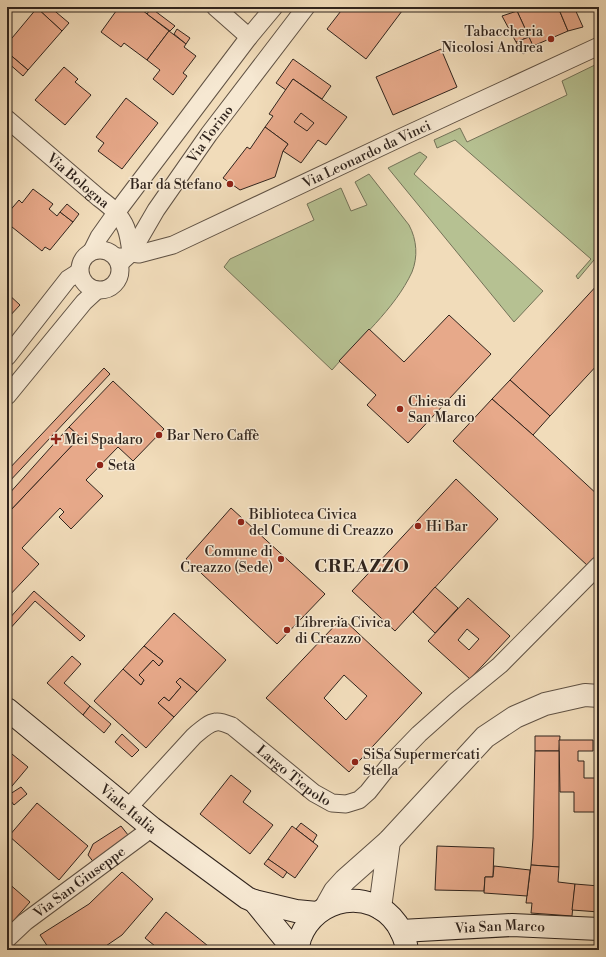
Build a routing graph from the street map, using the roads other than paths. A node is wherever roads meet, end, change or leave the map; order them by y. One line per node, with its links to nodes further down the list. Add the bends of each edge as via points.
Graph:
1 (215, 7): 4 (street)
2 (274, 7): 4 (street, Via Torino)
3 (306, 7): 9 (street, Via Torino, via 209,134)
4 (249, 37): 7 (street, Via Torino)
5 (599, 46): 9 (street, Via Leonardo da Vinci, via 173,245)
6 (7, 119): 7 (street, Via Bologna)
7 (116, 213): 8 (street, Via Torino); 9 (street, Via Bologna, via 127,229)
8 (92, 251): 9 (street, via 105,250); 10 (street, Via Torino, via 82,259)
9 (121, 256): 11 (street, Via Torino, via 119,278 115,284)
10 (80, 272): 11 (street, via 85,284); 12 (street, via 68,279)
11 (97, 290): 13 (street, Via Torino, via 84,302)
12 (7, 357)
13 (7, 396)
14 (599, 565): 17 (street, Largo Tiepolo, via 500,665 419,734 359,800 346,804 332,803 314,793 232,726 216,722 194,736)
15 (599, 696): 19 (main road, via 585,695 545,704 515,717 485,737)
16 (7, 709): 17 (main road, Viale Italia)
17 (128, 808): 18 (main road, Viale Italia)
18 (152, 828): 20 (main road, Viale Italia); 24 (street, Via San Giuseppe, via 25,922)
19 (389, 840): 21 (main road); 22 (main road, via 345,880)
20 (254, 901): 22 (main road, via 296,911); 26 (main road)
21 (380, 908): 22 (main road, via 367,902 353,900 339,902); 25 (main road, via 392,918)
22 (321, 910): 27 (main road, via 306,925)
23 (599, 928): 25 (main road, Via San Marco, via 505,925)
24 (7, 939)
25 (404, 940)
26 (294, 950)
27 (298, 950)

